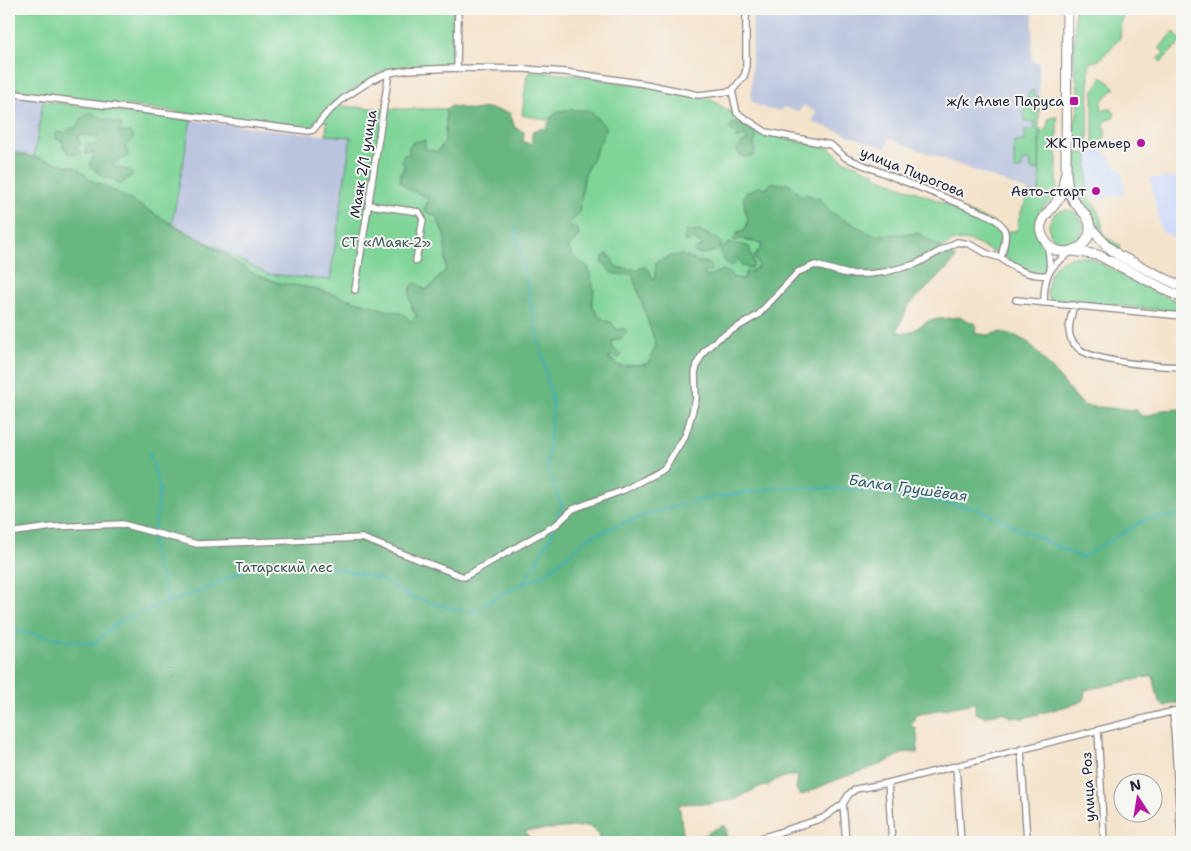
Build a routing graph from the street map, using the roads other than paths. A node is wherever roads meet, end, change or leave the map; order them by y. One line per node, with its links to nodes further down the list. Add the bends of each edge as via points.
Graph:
1 (458, 9): 4 (street)
2 (746, 9): 6 (street, via 746,70)
3 (1067, 9): 8 (main road)
4 (457, 68): 5 (street); 6 (street, via 566,72 699,95)
5 (389, 72): 7 (street, via 344,98 313,130 308,131); 9 (street, Маяк 2/1 улица)
6 (732, 91): 15 (street, улица Пирогова, via 737,114 766,132 832,145 846,158 994,218 1006,232)
7 (16, 94)
8 (1066, 172): 10 (main road, via 1070,196); 11 (main road, via 1060,196)
9 (370, 205): 16 (street, via 419,212 423,218); 20 (street, Маяк 2/1 улица)
10 (1077, 206): 11 (main road, via 1062,204); 12 (main road, via 1086,215)
11 (1049, 210): 13 (main road, via 1042,222)
12 (1090, 227): 14 (main road, via 1084,243); 19 (main road, via 1118,255)
13 (1046, 243): 14 (main road, via 1056,250); 17 (street)
14 (1073, 251): 17 (street); 21 (main road, via 1098,254)
15 (1001, 258): 18 (street, via 1028,273); 27 (street, via 957,242 916,264 885,272 848,274 815,265 798,272 758,315 705,350 695,372 696,400 685,436 664,469 624,490 573,509 557,524 464,577 362,538 197,544 122,524 52,527)
16 (416, 261)
17 (1050, 268): 18 (street)
18 (1046, 274): 23 (street)
19 (1182, 287)
20 (355, 290)
21 (1182, 298)
22 (1016, 300): 23 (street)
23 (1044, 302): 24 (street)
24 (1074, 305): 25 (street); 26 (street, via 1070,336 1082,351 1140,364)
25 (1182, 316)
26 (1182, 367)
27 (9, 533)
28 (1182, 709): 29 (street, улица Роз)
29 (1173, 711): 30 (street, улица Роз); 42 (street)
30 (1098, 730): 31 (street, улица Роз); 41 (street, улица Роз)
31 (1021, 749): 32 (street, улица Роз); 40 (street)
32 (956, 766): 33 (street, улица Роз); 39 (street)
33 (888, 783): 34 (street, улица Роз, via 856,789); 38 (street)
34 (843, 804): 35 (street, улица Роз, via 823,818); 37 (street)
35 (768, 839): 36 (street, улица Роз)
36 (749, 842)
37 (846, 842)
38 (892, 842)
39 (961, 842)
40 (1026, 842)
41 (1104, 842)
42 (1181, 842)

